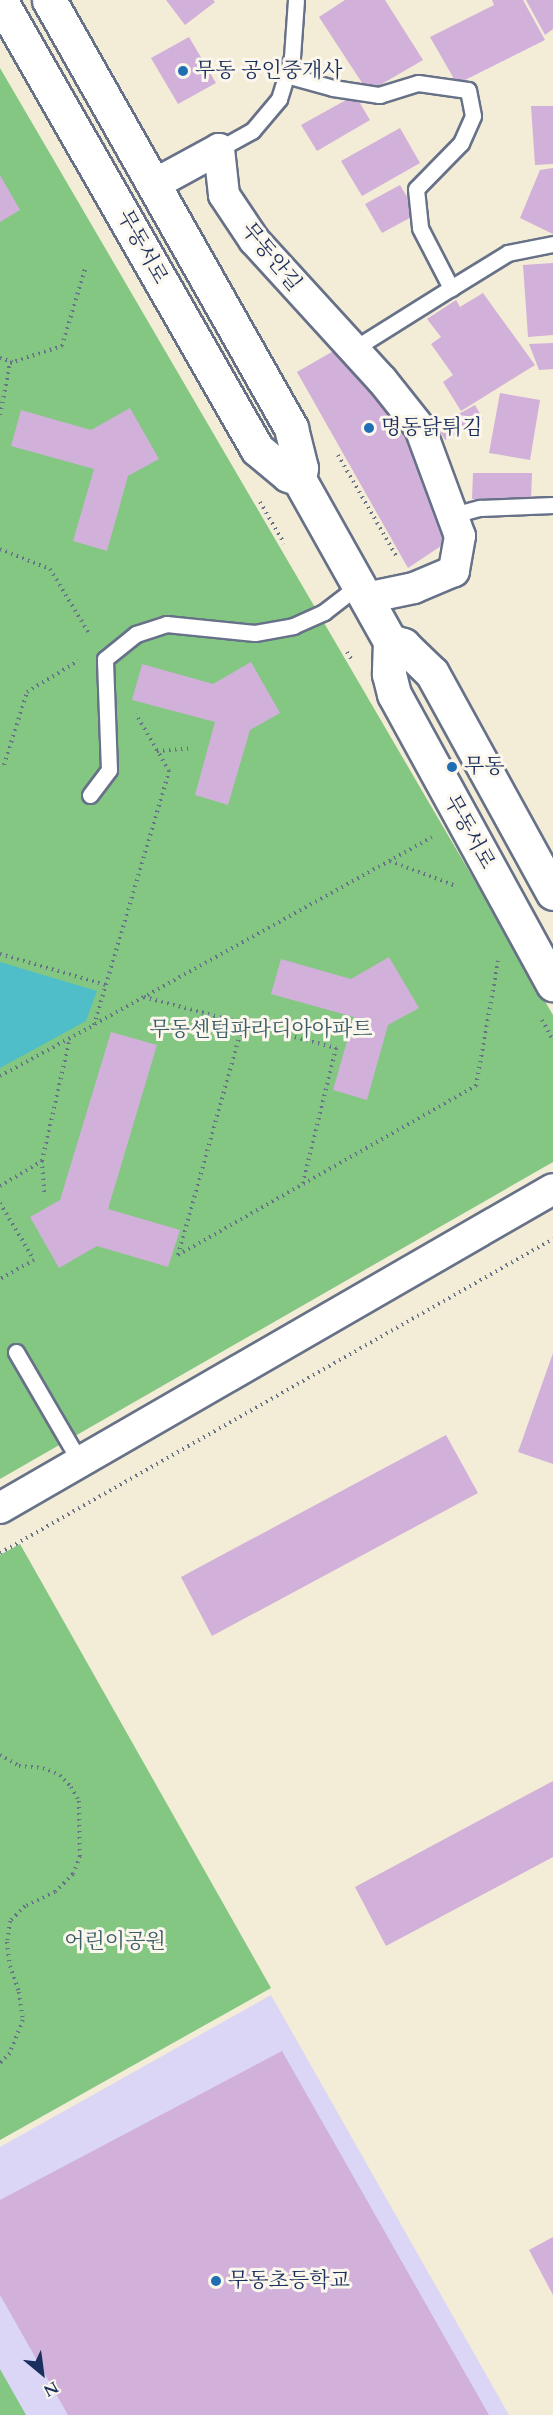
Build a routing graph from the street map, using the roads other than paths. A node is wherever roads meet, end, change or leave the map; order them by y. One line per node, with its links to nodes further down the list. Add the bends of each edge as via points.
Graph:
1 (0, 0): 10 (main road, 무동서로, via 257,449 288,475)
2 (48, 0): 6 (main road, 무동서로)
3 (296, 0): 4 (lane)
4 (286, 75): 5 (lane, via 279,99 252,131); 8 (lane, via 379,95 418,83 468,90 473,116 461,143 416,189 420,228)
5 (219, 149): 6 (street); 9 (street, 무동안길, via 224,195 254,240)
6 (153, 185): 10 (main road, 무동서로, via 291,428 301,468)
7 (553, 244): 8 (lane, via 508,253)
8 (451, 288): 9 (lane)
9 (352, 350): 12 (street, 무동안길, via 420,428)
10 (299, 479): 13 (main road, 무동서로)
11 (553, 505): 12 (lane, via 480,508)
12 (453, 515): 13 (street, 무동안길, via 460,536 454,571 414,588)
13 (362, 592): 14 (main road, 무동서로); 15 (lane, via 293,626 255,633 166,624 136,634 102,654 109,770)
14 (390, 641): 16 (main road, 무동서로, via 403,645 432,673); 17 (main road, 무동서로, via 389,674 394,694)
15 (90, 795)
16 (553, 893)
17 (553, 984)
18 (553, 1189): 20 (street)
19 (16, 1352): 20 (lane)
20 (80, 1462): 21 (street)
21 (0, 1508)

